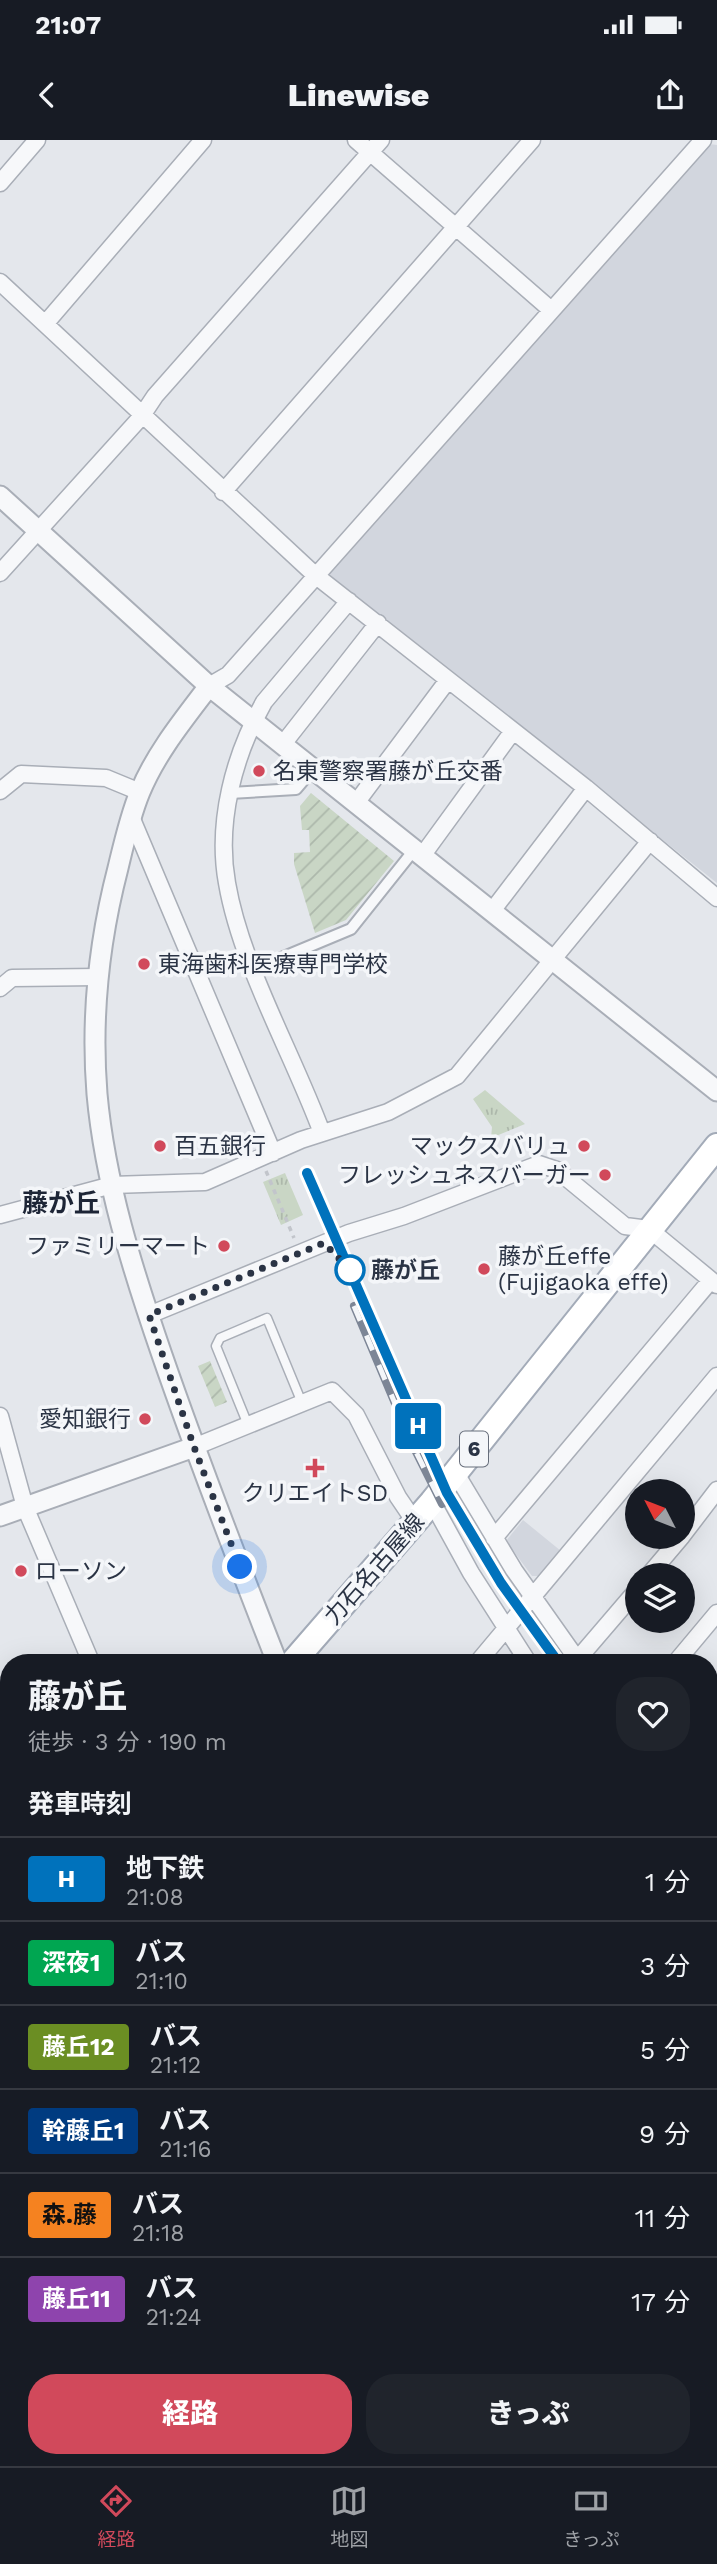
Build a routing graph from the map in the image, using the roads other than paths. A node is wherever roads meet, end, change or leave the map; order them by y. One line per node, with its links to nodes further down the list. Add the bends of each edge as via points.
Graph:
1 (37, 140): 8 (street)
2 (203, 140): 12 (street)
3 (356, 140): 7 (street)
4 (532, 140): 9 (street)
5 (680, 140): 6 (street)
6 (699, 144): 11 (street)
7 (376, 146): 9 (street); 13 (street)
8 (0, 183)
9 (455, 226): 11 (street); 14 (street)
10 (0, 282): 12 (street)
11 (550, 309): 18 (street)
12 (45, 324): 13 (street)
13 (141, 417): 14 (street); 16 (street)
14 (223, 492): 18 (street)
15 (0, 496): 16 (street)
16 (38, 533): 17 (street); 22 (street)
17 (0, 573)
18 (315, 575): 19 (street); 22 (street, via 228,675)
19 (349, 601): 20 (street); 23 (street)
20 (378, 623): 21 (street); 25 (street)
21 (449, 680): 24 (street); 31 (street)
22 (209, 686): 23 (street); 29 (street)
23 (253, 721): 25 (street); 30 (street)
24 (513, 732): 27 (street); 34 (street)
25 (283, 744): 26 (street)
26 (313, 769): 30 (street, via 296,789); 31 (street)
27 (586, 788): 33 (street); 36 (street)
28 (0, 791): 29 (street, via 21,774 106,778)
29 (139, 792): 32 (street)
30 (230, 793): 38 (street, via 225,835 227,882)
31 (356, 803): 34 (street)
32 (132, 819): 40 (street, via 108,906); 44 (street)
33 (650, 841): 35 (street); 37 (street)
34 (418, 853): 36 (street); 38 (street, via 351,929)
35 (717, 898)
36 (492, 911): 37 (street)
37 (553, 960): 41 (street); 42 (street, via 457,1076 388,1112)
38 (255, 969): 42 (street)
39 (4, 978): 40 (street)
40 (98, 978): 45 (street, via 97,1093)
41 (717, 1091)
42 (322, 1133): 44 (street)
43 (717, 1146): 47 (main road, 力石名古屋線 / 6)
44 (267, 1155): 45 (street, via 205,1181)
45 (112, 1185): 46 (street); 49 (street)
46 (0, 1215)
47 (649, 1230): 48 (street); 49 (street, via 625,1226 557,1170 539,1164); 55 (main road, 力石名古屋線 / 6)
48 (714, 1282): 62 (street)
49 (149, 1315): 54 (street)
50 (717, 1376): 65 (street)
51 (302, 1403): 53 (street); 53 (lane, via 267,1318 220,1338 216,1346); 61 (street, via 332,1391 356,1415)
52 (0, 1416): 58 (street)
53 (248, 1425): 54 (street)
54 (194, 1447): 58 (street); 70 (street)
55 (455, 1472): 57 (main road, 力石名古屋線 / 6); 62 (street)
56 (717, 1490): 60 (street)
57 (432, 1502): 61 (main road, 力石名古屋線 / 6); 68 (street)
58 (25, 1507): 59 (street); 69 (street)
59 (0, 1516)
60 (695, 1519)
61 (415, 1522): 71 (main road, 力石名古屋線 / 6)
62 (494, 1538): 65 (street)
63 (671, 1549): 64 (street)
64 (659, 1563)
65 (532, 1597): 68 (street); 74 (street)
66 (625, 1604): 75 (street)
67 (717, 1613): 76 (street)
68 (506, 1628): 72 (street); 73 (street)
69 (88, 1654)
70 (273, 1654)
71 (300, 1654)
72 (485, 1654)
73 (523, 1654)
74 (573, 1654)
75 (584, 1654)
76 (683, 1654)

